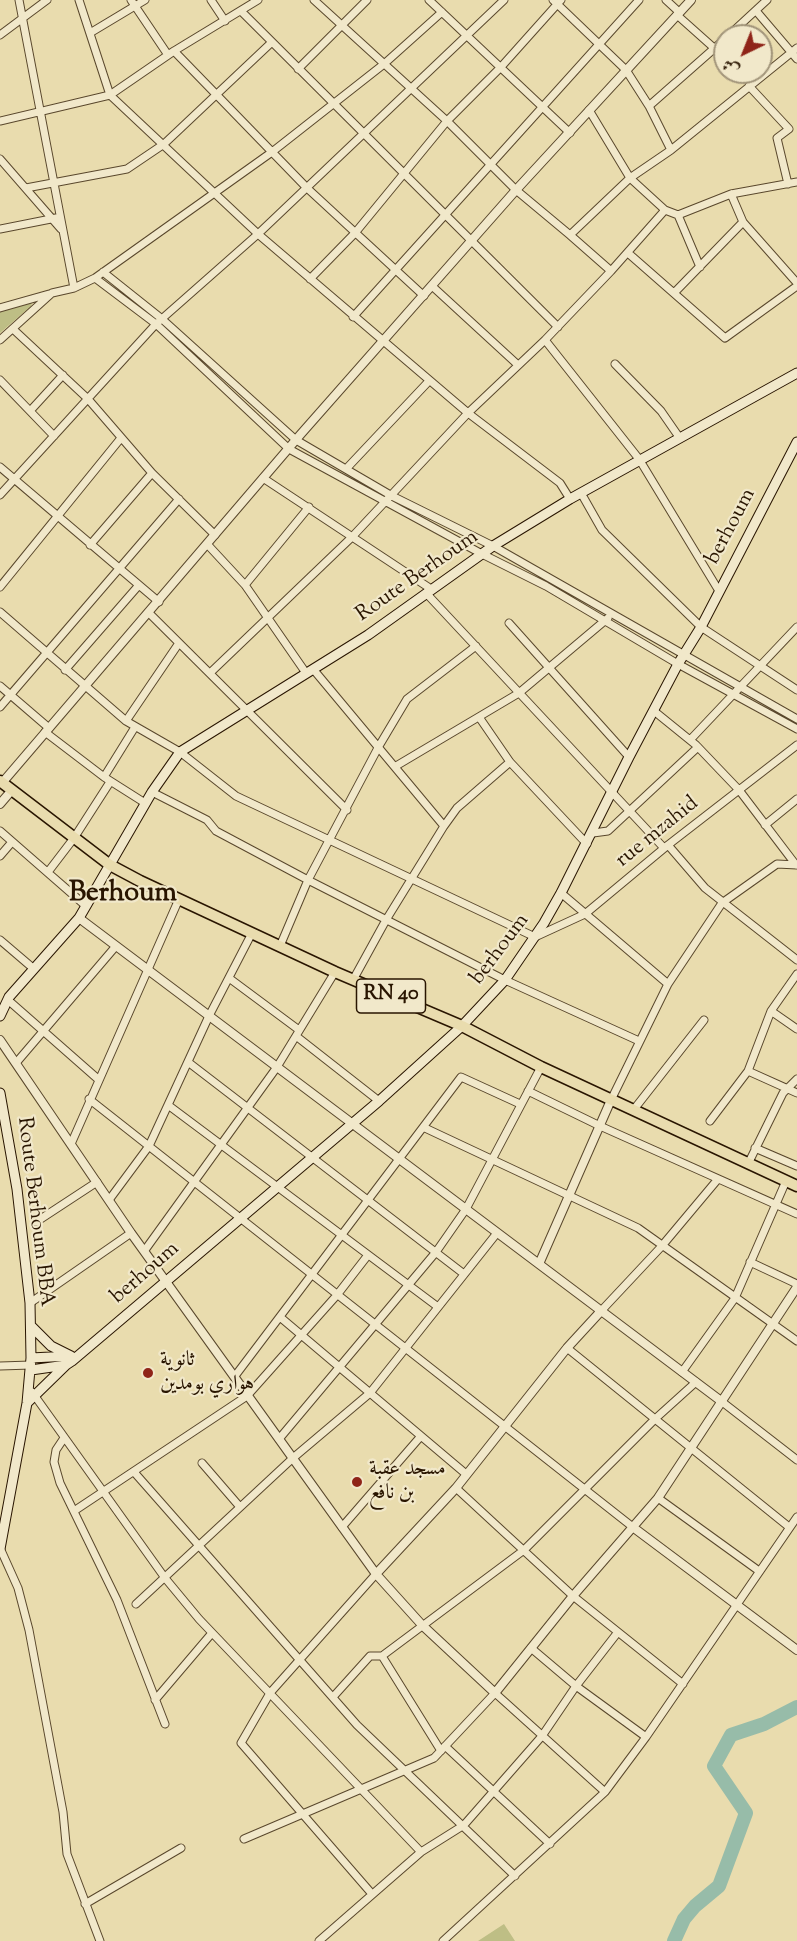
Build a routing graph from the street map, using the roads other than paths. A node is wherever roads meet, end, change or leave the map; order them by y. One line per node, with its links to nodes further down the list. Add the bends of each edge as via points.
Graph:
1 (19, 0): 21 (street)
2 (47, 0): 21 (street)
3 (79, 0): 25 (street)
4 (145, 0): 16 (street)
5 (212, 0): 22 (street)
6 (258, 0): 17 (street)
7 (314, 0): 24 (street)
8 (367, 0): 24 (street)
9 (429, 0): 18 (street)
10 (504, 0): 27 (street)
11 (639, 0): 29 (street)
12 (666, 0): 20 (street)
13 (691, 0): 20 (street)
14 (767, 0): 19 (street)
15 (557, 1): 29 (street); 36 (street)
16 (133, 3): 25 (street); 33 (street)
17 (241, 11): 22 (street); 28 (street)
18 (442, 12): 27 (street); 35 (street)
19 (757, 12): 23 (street); 32 (street)
20 (678, 14): 30 (street); 38 (street)
21 (22, 18): 26 (street); 47 (street)
22 (225, 21): 33 (street)
23 (743, 24)
24 (341, 25): 35 (street); 37 (street)
25 (90, 33): 42 (street)
26 (0, 35)
27 (467, 36): 36 (street); 40 (street)
28 (272, 42): 37 (street); 41 (street)
29 (599, 44): 38 (street); 45 (street)
30 (713, 47)
31 (713, 49): 44 (street)
32 (794, 51): 34 (street); 39 (street)
33 (171, 53): 41 (street); 42 (street)
34 (797, 60)
35 (384, 64): 40 (street); 43 (street)
36 (501, 67): 45 (street); 49 (street)
37 (298, 69): 43 (street)
38 (626, 70): 44 (street); 46 (street)
39 (749, 86): 53 (street); 62 (street, via 789,129 777,138)
40 (411, 89): 49 (street); 51 (street)
41 (216, 94): 52 (street); 54 (street)
42 (110, 95): 47 (street); 52 (street)
43 (334, 104): 51 (street); 54 (street)
44 (649, 106): 53 (street)
45 (543, 107): 50 (street); 56 (street)
46 (589, 110): 50 (street); 59 (street)
47 (40, 112): 48 (street); 61 (street)
48 (0, 121)
49 (447, 121): 56 (street); 58 (street)
50 (570, 133): 65 (street)
51 (365, 135): 58 (street); 64 (street)
52 (164, 144): 61 (street, via 127,169); 66 (street)
53 (671, 150): 59 (street)
54 (272, 152): 64 (street); 66 (street)
55 (0, 159): 57 (street)
56 (491, 164): 65 (street); 69 (street)
57 (4, 168): 63 (street)
58 (404, 174): 69 (street); 74 (street)
59 (630, 178): 68 (street); 76 (street)
60 (797, 182): 62 (street)
61 (54, 184): 63 (street); 71 (street)
62 (788, 184): 67 (street)
63 (26, 188): 71 (street)
64 (307, 188): 74 (street); 75 (street)
65 (516, 190): 76 (street); 77 (street)
66 (215, 193): 75 (street); 81 (street)
67 (731, 194): 70 (street); 72 (street)
68 (665, 210): 70 (street); 78 (street)
69 (445, 215): 77 (street); 80 (street)
70 (678, 215): 79 (street)
71 (57, 218): 73 (street); 87 (street)
72 (743, 222): 79 (street); 85 (street)
73 (0, 229)
74 (355, 233): 80 (street); 84 (street)
75 (258, 234): 84 (street); 93 (street)
76 (570, 235): 82 (street)
77 (472, 241): 86 (street); 94 (street)
78 (628, 253): 82 (street); 89 (street)
79 (700, 267): 89 (street)
80 (395, 270): 90 (street); 92 (street)
81 (104, 272): 83 (street); 93 (street)
82 (611, 272): 94 (street)
83 (95, 278): 87 (street); 93 (street)
84 (310, 279): 92 (street)
85 (797, 285): 89 (street, via 725,338)
86 (432, 286): 90 (street); 100 (street)
87 (74, 288): 88 (street)
88 (52, 293): 91 (street); 95 (street)
89 (674, 293)
90 (424, 296): 98 (street)
91 (0, 308)
92 (353, 317): 98 (street)
93 (159, 321): 105 (street); 111 (street); 113 (street)
94 (558, 327): 97 (street)
95 (13, 329): 96 (street); 102 (street)
96 (0, 340)
97 (545, 340): 100 (street); 114 (street)
98 (382, 342): 104 (street); 111 (street)
99 (615, 364): 109 (street, via 661,411)
100 (518, 365): 107 (street)
101 (797, 373): 109 (main road, Route Berhoum)
102 (63, 375): 105 (street); 106 (street)
103 (0, 380): 106 (street)
104 (429, 381): 107 (street); 116 (street)
105 (88, 399): 108 (street); 110 (street)
106 (30, 411): 108 (street)
107 (468, 413): 122 (street); 123 (street, via 560,483)
108 (54, 436): 119 (street)
109 (679, 437): 114 (main road, Route Berhoum)
110 (122, 438): 117 (street); 127 (street)
111 (296, 440): 113 (street); 116 (street)
112 (797, 442): 139 (main road, berhoum)
113 (290, 449): 118 (street); 125 (street)
114 (639, 459): 120 (main road, Route Berhoum); 139 (street)
115 (0, 467): 119 (street)
116 (346, 469): 122 (street)
117 (152, 473): 124 (street); 131 (street)
118 (263, 478): 126 (street); 128 (street)
119 (14, 480): 121 (street); 127 (street)
120 (581, 493): 123 (main road, Route Berhoum); 147 (street, via 602,530)
121 (0, 495)
122 (392, 496): 125 (street); 132 (street)
123 (570, 499): 132 (main road, Route Berhoum)
124 (179, 500): 128 (street); 134 (street)
125 (386, 503): 129 (street); 133 (street)
126 (309, 507): 129 (street); 136 (street)
127 (57, 516): 131 (street); 137 (street)
128 (215, 535): 130 (street)
129 (352, 537): 138 (street); 144 (street)
130 (207, 544): 136 (street); 140 (street)
131 (90, 545): 134 (street)
132 (493, 546): 133 (main road, Route Berhoum); 143 (street)
133 (482, 554): 138 (main road, Route Berhoum); 145 (street)
134 (120, 568): 135 (street); 151 (street)
135 (139, 585): 140 (street); 155 (street)
136 (245, 585): 144 (street)
137 (0, 587)
138 (429, 591): 150 (street); 156 (main road, Route Berhoum)
139 (719, 591): 147 (main road, berhoum)
140 (159, 602): 142 (street)
141 (0, 612): 151 (street)
142 (149, 613): 149 (street); 159 (street)
143 (612, 615): 145 (street); 152 (street)
144 (269, 617): 156 (street); 157 (street)
145 (604, 621): 152 (street); 154 (street)
146 (509, 623): 154 (street)
147 (701, 627): 152 (main road, berhoum); 153 (street)
148 (797, 627): 153 (street)
149 (179, 643): 157 (street); 170 (street)
150 (476, 646): 162 (street); 176 (street, via 408,699)
151 (45, 652): 155 (street); 164 (street)
152 (681, 660): 160 (street); 163 (street); 167 (main road, berhoum)
153 (761, 666): 160 (street); 161 (street)
154 (549, 668): 162 (street); 179 (street)
155 (65, 670): 159 (street)
156 (310, 671): 166 (main road, Route Berhoum); 176 (street)
157 (210, 673): 166 (street)
158 (0, 686): 164 (street)
159 (86, 688): 170 (street); 173 (street)
160 (740, 688): 163 (street); 169 (street)
161 (797, 690)
162 (519, 693): 168 (street); 187 (street)
163 (734, 694): 172 (street); 174 (street)
164 (10, 695): 165 (street); 173 (street)
165 (0, 707)
166 (249, 710): 178 (main road, Route Berhoum); 191 (street)
167 (654, 711): 174 (street); 179 (main road, berhoum)
168 (479, 717): 180 (street); 181 (street)
169 (797, 719)
170 (126, 722): 171 (street)
171 (135, 727): 178 (street); 182 (street)
172 (797, 729)
173 (47, 730): 182 (street); 183 (street)
174 (690, 740): 177 (street)
175 (797, 745): 185 (street, rue mzahid)
176 (379, 746): 181 (street); 191 (street)
177 (698, 747): 185 (street); 192 (street)
178 (180, 752): 186 (main road, Route Berhoum); 198 (street, via 236,796)
179 (629, 757): 187 (main road, berhoum)
180 (510, 762): 194 (street, via 457,808); 200 (street)
181 (396, 766): 194 (street)
182 (107, 780): 189 (street); 197 (street)
183 (1, 782): 184 (main road, RN 40)
184 (12, 790): 190 (street); 197 (main road, RN 40)
185 (739, 790): 193 (street); 201 (street, rue mzahid)
186 (152, 792): 189 (main road, Route Berhoum); 207 (street)
187 (613, 794): 192 (street); 196 (main road, berhoum)
188 (797, 799): 193 (street)
189 (145, 803): 203 (main road, Route Berhoum)
190 (0, 804)
191 (347, 810): 198 (street)
192 (629, 811): 196 (street, via 608,831); 201 (street)
193 (765, 825): 204 (street)
194 (444, 826): 206 (street)
195 (0, 831): 199 (street)
196 (592, 833): 200 (main road, berhoum)
197 (74, 838): 203 (main road, RN 40); 205 (street)
198 (329, 840): 206 (street); 207 (street)
199 (12, 842): 202 (street); 205 (street)
200 (587, 844): 208 (main road, berhoum)
201 (666, 846): 210 (street); 212 (street, rue mzahid)
202 (0, 856)
203 (110, 865): 209 (main road, RN 40); 211 (main road)
204 (796, 865): 210 (street, via 777,864)
205 (48, 872): 211 (street)
206 (412, 879): 214 (street); 216 (street)
207 (309, 880): 214 (street); 219 (street)
208 (561, 893): 212 (street); 216 (main road, berhoum)
209 (179, 899): 215 (main road, RN 40); 222 (street)
210 (722, 903): 220 (street); 228 (street)
211 (86, 906): 213 (main road)
212 (585, 914): 216 (street, rue mzahid); 228 (street)
213 (79, 918): 218 (street); 221 (main road)
214 (386, 920): 226 (street); 227 (street)
215 (252, 933): 219 (main road, RN 40); 225 (street)
216 (535, 937): 227 (main road, berhoum)
217 (0, 940): 221 (street)
218 (116, 946): 222 (street); 236 (street)
219 (280, 946): 223 (main road, RN 40)
220 (797, 960)
221 (34, 969): 229 (main road)
222 (148, 970): 232 (street); 246 (street)
223 (335, 972): 226 (main road, RN 40); 237 (street)
224 (797, 974): 230 (street)
225 (229, 978): 232 (street); 237 (street)
226 (353, 980): 234 (main road, RN 40)
227 (505, 980): 234 (main road, berhoum); 239 (street)
228 (668, 984): 239 (street)
229 (8, 1000): 231 (main road); 236 (street)
230 (771, 1011): 235 (street); 244 (street)
231 (0, 1016)
232 (209, 1016): 240 (street); 242 (street)
233 (704, 1020): 257 (street)
234 (462, 1026): 243 (main road, RN 40); 253 (main road, berhoum)
235 (797, 1029)
236 (43, 1031): 241 (street); 246 (street)
237 (297, 1033): 242 (street); 253 (street)
238 (0, 1040): 241 (street)
239 (639, 1041): 252 (street)
240 (188, 1062): 255 (street); 256 (street)
241 (15, 1063): 262 (street)
242 (277, 1067): 256 (street); 259 (street)
243 (541, 1067): 248 (street); 252 (main road, RN 40)
244 (748, 1071): 247 (street); 258 (street)
245 (797, 1079): 247 (street)
246 (99, 1080): 251 (street)
247 (788, 1088): 250 (street); 265 (street)
248 (528, 1091): 254 (street); 260 (street)
249 (0, 1093): 301 (main road, Route Berhoum BBA, via 17,1189)
250 (797, 1093)
251 (89, 1099): 262 (street); 264 (street)
252 (611, 1100): 257 (main road, RN 40); 260 (street)
253 (379, 1101): 259 (main road, berhoum)
254 (520, 1104): 261 (street, via 461,1077); 268 (street)
255 (168, 1105): 263 (street); 264 (street)
256 (248, 1108): 263 (street); 266 (street)
257 (634, 1108): 269 (main road, RN 40)
258 (710, 1121)
259 (352, 1124): 266 (main road, berhoum); 267 (street)
260 (600, 1126): 271 (street); 277 (street)
261 (424, 1128): 267 (street); 268 (street)
262 (71, 1144): 273 (street)
263 (221, 1145): 274 (street); 276 (street)
264 (149, 1146): 274 (street); 278 (street)
265 (755, 1148): 269 (street); 270 (street)
266 (313, 1158): 276 (main road, berhoum); 279 (street)
267 (400, 1160): 279 (street); 281 (street)
268 (492, 1160): 277 (street); 281 (street)
269 (748, 1164): 272 (main road, RN 40)
270 (797, 1166)
271 (718, 1179): 280 (street); 288 (street)
272 (786, 1181): 275 (main road, RN 40); 280 (street)
273 (97, 1182): 278 (street); 284 (street)
274 (193, 1184): 283 (street); 289 (street)
275 (797, 1186)
276 (278, 1187): 283 (main road, berhoum); 287 (street)
277 (569, 1196): 288 (street, via 638,1228); 293 (street)
278 (109, 1200): 285 (street)
279 (369, 1200): 287 (street); 290 (street)
280 (774, 1204): 282 (street); 292 (street)
281 (466, 1209): 286 (street); 290 (street)
282 (797, 1214)
283 (238, 1219): 295 (street); 296 (main road, berhoum)
284 (36, 1222)
285 (131, 1233): 289 (street); 301 (street)
286 (497, 1233): 293 (street); 294 (street)
287 (342, 1236): 291 (street); 295 (street)
288 (661, 1247): 300 (street); 303 (street)
289 (145, 1250): 296 (street)
290 (435, 1251): 294 (street); 297 (street)
291 (368, 1255): 297 (street); 299 (street)
292 (750, 1262): 298 (street); 300 (street)
293 (539, 1264): 303 (street)
294 (464, 1274): 302 (street)
295 (311, 1276): 299 (street); 304 (street)
296 (166, 1280): 312 (main road, berhoum); 317 (street)
297 (408, 1285): 302 (street); 306 (street)
298 (797, 1285): 305 (street)
299 (337, 1295): 306 (street); 308 (street)
300 (735, 1298): 305 (street); 316 (street)
301 (30, 1303): 307 (main road, Route Berhoum BBA)
302 (438, 1308): 311 (street)
303 (601, 1311): 310 (street); 316 (street)
304 (280, 1317): 308 (street); 317 (street)
305 (771, 1323): 309 (street); 322 (street)
306 (373, 1324): 311 (street); 315 (street)
307 (31, 1326): 312 (main road, via 51,1346); 313 (main road, Route Berhoum BBA)
308 (300, 1335): 315 (street); 321 (street)
309 (797, 1341)
310 (567, 1348): 323 (street); 324 (street)
311 (405, 1350): 320 (street); 324 (street)
312 (72, 1359): 313 (main road); 319 (main road, berhoum)
313 (31, 1364): 314 (street); 319 (main road, Route Berhoum BBA)
314 (0, 1365)
315 (339, 1367): 320 (street); 327 (street)
316 (682, 1372): 318 (street)
317 (235, 1376): 321 (street)
318 (696, 1382): 322 (street); 323 (street)
319 (32, 1392): 326 (street); 345 (main road, berhoum)
320 (370, 1393): 325 (street); 329 (street)
321 (247, 1396): 327 (street); 332 (street)
322 (721, 1401): 328 (street); 330 (street)
323 (655, 1419): 328 (street); 335 (street)
324 (504, 1428): 333 (street); 335 (street)
325 (421, 1436): 333 (street); 341 (street)
326 (64, 1438): 336 (street); 339 (street, via 54,1462)
327 (279, 1439): 329 (street)
328 (690, 1448): 337 (street); 342 (street)
329 (293, 1458): 338 (street); 341 (street)
330 (797, 1460)
331 (202, 1463): 338 (street)
332 (134, 1472): 336 (street); 344 (street)
333 (466, 1474): 334 (street)
334 (456, 1488): 346 (street); 348 (street)
335 (583, 1490): 343 (street); 346 (street)
336 (103, 1492): 339 (street); 349 (street)
337 (658, 1498): 343 (street); 347 (street)
338 (240, 1507): 344 (street)
339 (74, 1510): 365 (street, via 117,1600)
340 (797, 1517): 342 (street)
341 (342, 1527): 348 (street)
342 (789, 1527): 347 (street)
343 (634, 1528): 350 (street); 352 (street)
344 (199, 1545): 349 (street); 359 (street)
345 (0, 1549): 382 (street, via 18,1588 29,1630 63,1812 67,1854)
346 (524, 1550): 350 (street); 353 (street)
347 (759, 1571): 352 (street)
348 (376, 1575): 353 (street); 359 (street)
349 (165, 1578): 351 (street); 355 (street)
350 (573, 1596): 354 (street); 356 (street)
351 (136, 1604)
352 (738, 1604): 357 (street); 360 (street)
353 (422, 1625): 358 (street); 363 (street)
354 (618, 1632): 360 (street); 361 (street)
355 (212, 1633): 362 (street); 365 (street)
356 (531, 1648): 361 (street); 363 (street)
357 (797, 1650)
358 (382, 1656): 364 (street, via 370,1656); 369 (street)
359 (300, 1658): 362 (street); 364 (street)
360 (683, 1684): 368 (street)
361 (576, 1686): 367 (street); 368 (street)
362 (270, 1693): 371 (street); 374 (street, via 241,1743)
363 (495, 1693): 367 (street); 369 (street)
364 (333, 1697): 370 (street)
365 (155, 1700): 366 (street)
366 (165, 1724)
367 (542, 1736): 372 (street); 373 (street)
368 (646, 1737): 373 (street)
369 (443, 1748): 370 (street, via 434,1758); 372 (street)
370 (406, 1770): 371 (street); 375 (street)
371 (361, 1790): 374 (street); 379 (street)
372 (495, 1792): 375 (street); 377 (street)
373 (605, 1792): 377 (street)
374 (303, 1814): 376 (street); 381 (street)
375 (464, 1825): 379 (street); 380 (street)
376 (244, 1839)
377 (550, 1844): 380 (street)
378 (181, 1848): 382 (street)
379 (421, 1852): 381 (street)
380 (515, 1876): 385 (street)
381 (372, 1894): 384 (street)
382 (86, 1904): 383 (street)
383 (100, 1941)
384 (319, 1941)
385 (443, 1941)

